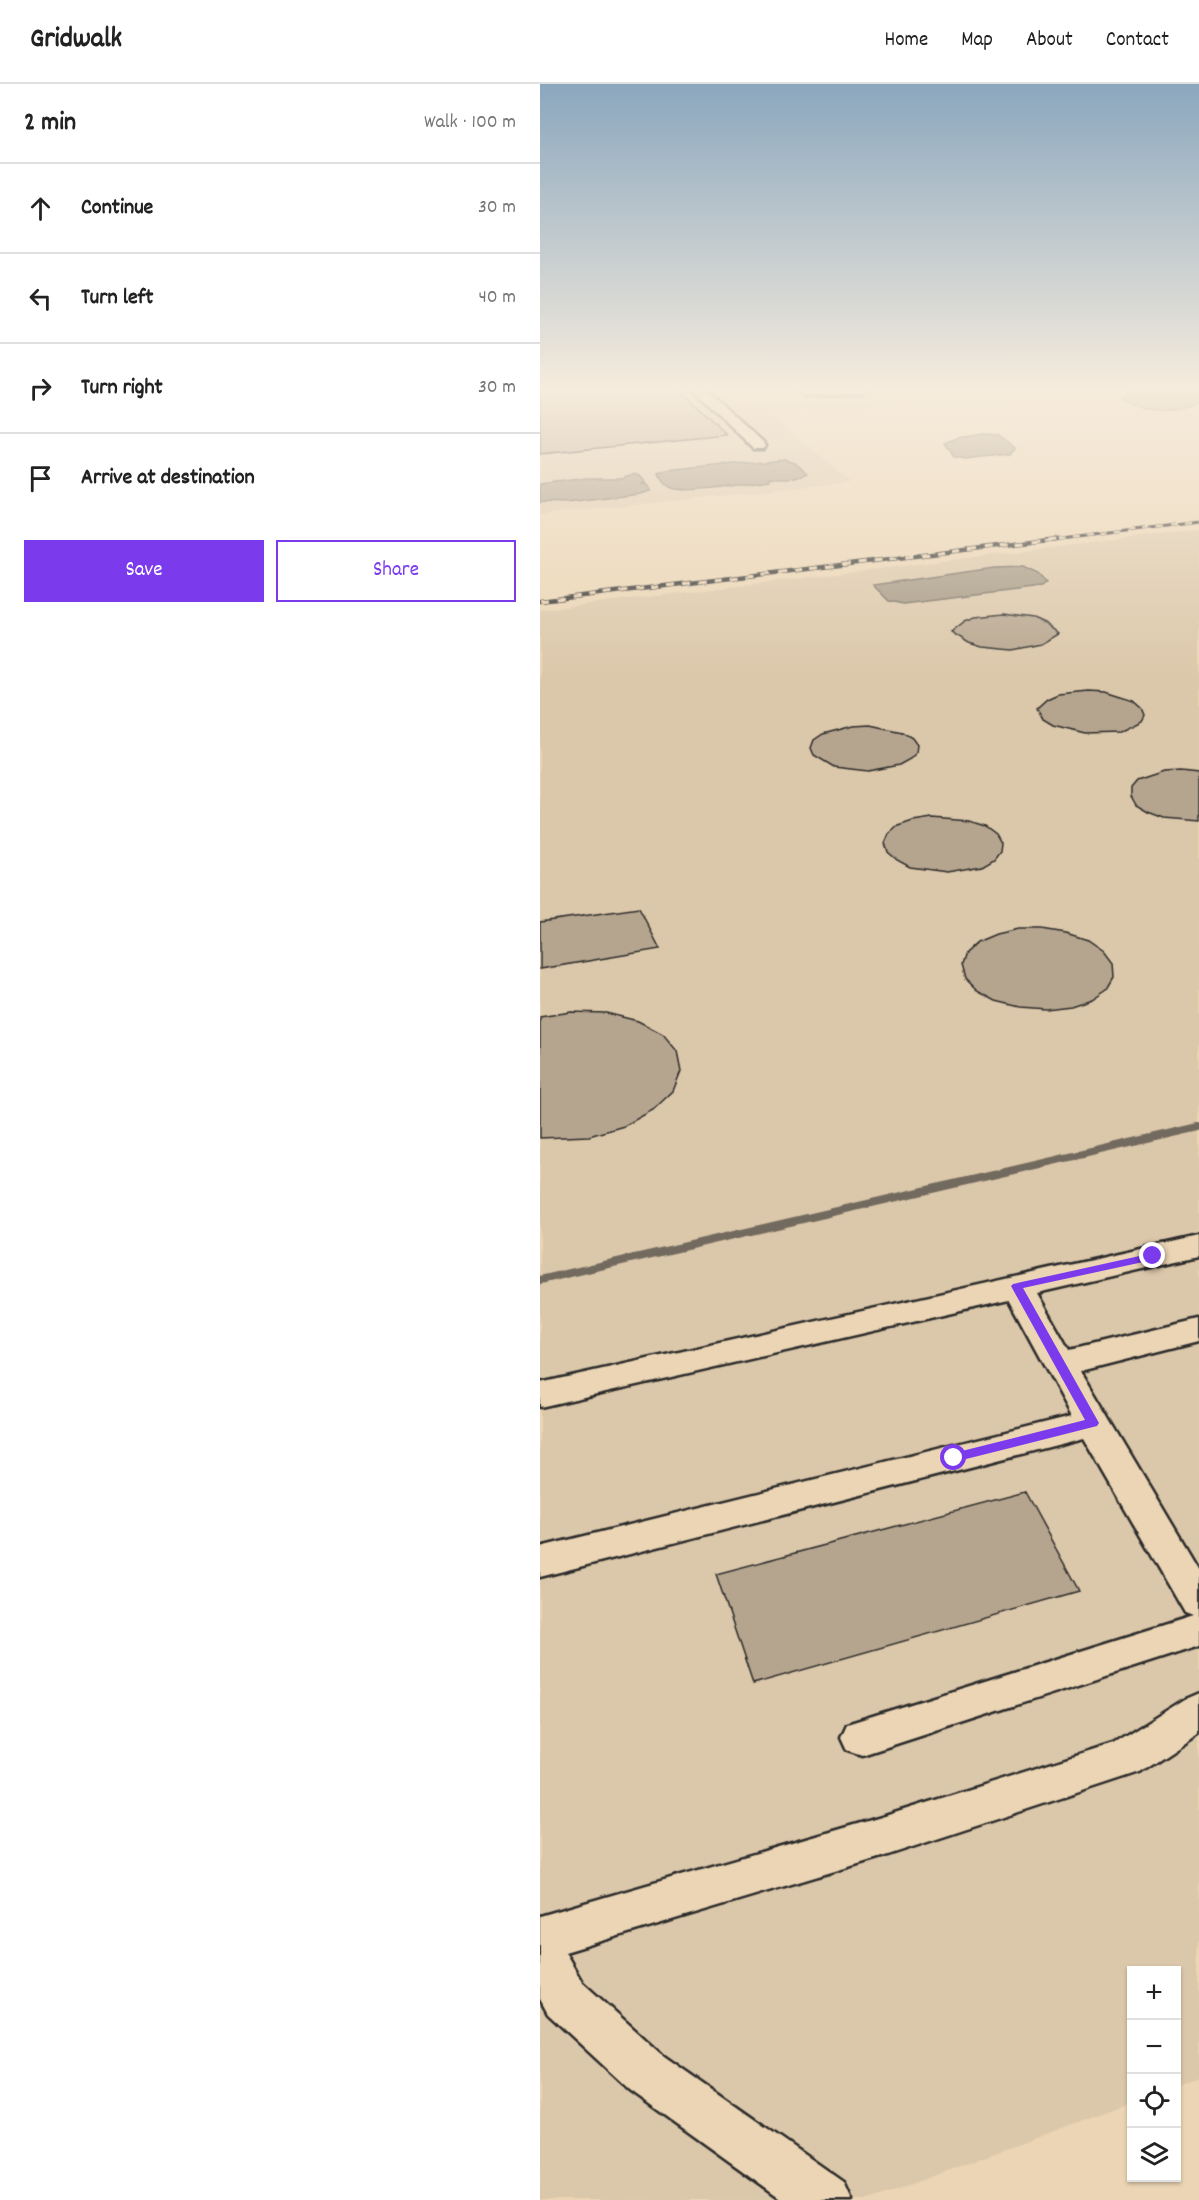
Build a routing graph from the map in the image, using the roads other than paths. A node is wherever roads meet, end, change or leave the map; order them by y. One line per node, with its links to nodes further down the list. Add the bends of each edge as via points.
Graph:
1 (1199, 1246): 2 (lane)
2 (1017, 1286): 4 (lane); 5 (lane)
3 (1199, 1330): 4 (lane)
4 (1060, 1364): 6 (lane)
5 (540, 1395)
6 (1093, 1423): 7 (lane); 8 (lane)
7 (540, 1562)
8 (1199, 1602)
9 (1199, 1630): 11 (lane)
10 (1199, 1711): 12 (lane, via 1125,1759 885,1836)
11 (862, 1737)
12 (540, 1938)
13 (540, 1953): 14 (lane, via 565,1998 647,2073)
14 (826, 2200)

